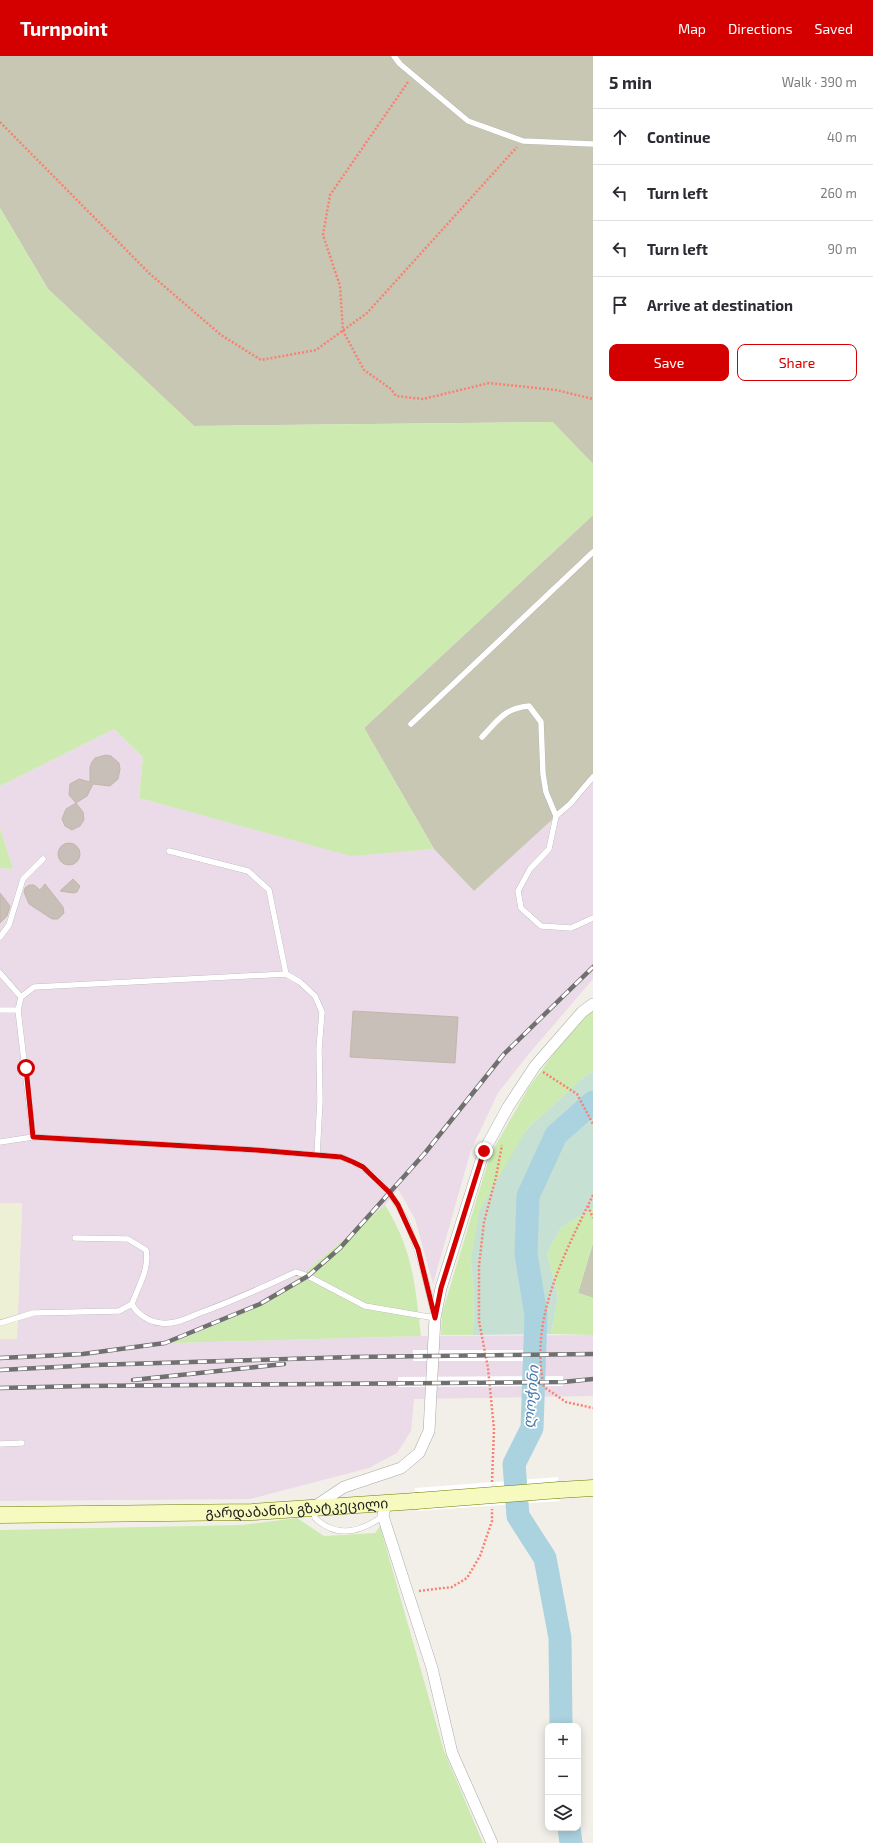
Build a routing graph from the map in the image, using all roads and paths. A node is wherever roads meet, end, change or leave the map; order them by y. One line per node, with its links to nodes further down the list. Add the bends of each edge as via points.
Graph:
1 (394, 56): 2 (lane)
2 (412, 74): 4 (lane, via 468,121); 6 (path, via 330,195 324,235 340,286)
3 (0, 122): 6 (path, via 150,274 221,335 261,360 316,350)
4 (523, 141): 5 (lane); 6 (path, via 367,313)
5 (593, 144)
6 (343, 331): 7 (path, via 364,370 391,389 396,396 423,399 489,383 556,390)
7 (593, 399)
8 (593, 552): 9 (lane)
9 (411, 724)
10 (482, 737): 12 (lane, via 514,707 529,706 541,722 543,774 546,792)
11 (593, 777): 12 (lane)
12 (556, 816): 15 (lane, via 549,849 530,869 518,890 521,908 541,926 571,928)
13 (169, 851): 18 (lane, via 248,872 270,890)
14 (43, 859): 16 (lane, via 22,879 9,926)
15 (593, 918)
16 (0, 937)
17 (0, 972): 19 (lane)
18 (286, 974): 19 (lane, via 34,987); 30 (lane, via 300,982 315,996 322,1012)
19 (21, 997): 23 (lane)
20 (593, 999): 24 (lane)
21 (593, 1004): 24 (street)
22 (0, 1010): 23 (lane)
23 (18, 1010): 27 (lane)
24 (582, 1012): 25 (street)
25 (535, 1066): 26 (path, via 577,1094); 36 (street, via 508,1107 484,1151 441,1288)
26 (593, 1124)
27 (33, 1137): 29 (lane); 30 (lane)
28 (503, 1138): 41 (path, via 484,1222 479,1266 479,1321 488,1368 494,1429)
29 (0, 1142)
30 (316, 1155): 36 (lane, via 341,1157 363,1167 389,1192 398,1205 418,1249)
31 (593, 1195): 32 (path)
32 (588, 1205): 33 (path); 38 (path, via 557,1272 545,1310 540,1368 544,1387 566,1402)
33 (593, 1218)
34 (75, 1238): 35 (lane, via 128,1239 146,1250 146,1266)
35 (132, 1304): 36 (lane, via 136,1312 151,1321 174,1323 230,1302 296,1272 365,1306); 37 (lane, via 118,1311 32,1313)
36 (435, 1318): 44 (street, via 429,1431 419,1453 401,1468 344,1487)
37 (0, 1324)
38 (593, 1408)
39 (22, 1443): 40 (lane)
40 (0, 1444)
41 (492, 1485)
42 (593, 1488): 45 (main road, გარდაბანის გზატკეცილი, bridge, via 416,1501)
43 (492, 1506): 47 (path, via 492,1521 480,1556 468,1578 452,1587)
44 (314, 1507): 45 (main road, გარდაბანის გზატკეცილი); 45 (lane, via 315,1518 320,1523 340,1531 370,1526); 46 (main road, გარდაბანის გზატკეცილი, via 252,1512)
45 (385, 1510): 47 (street)
46 (0, 1515)
47 (408, 1592): 48 (street, via 432,1668 452,1753)
48 (492, 1843)

